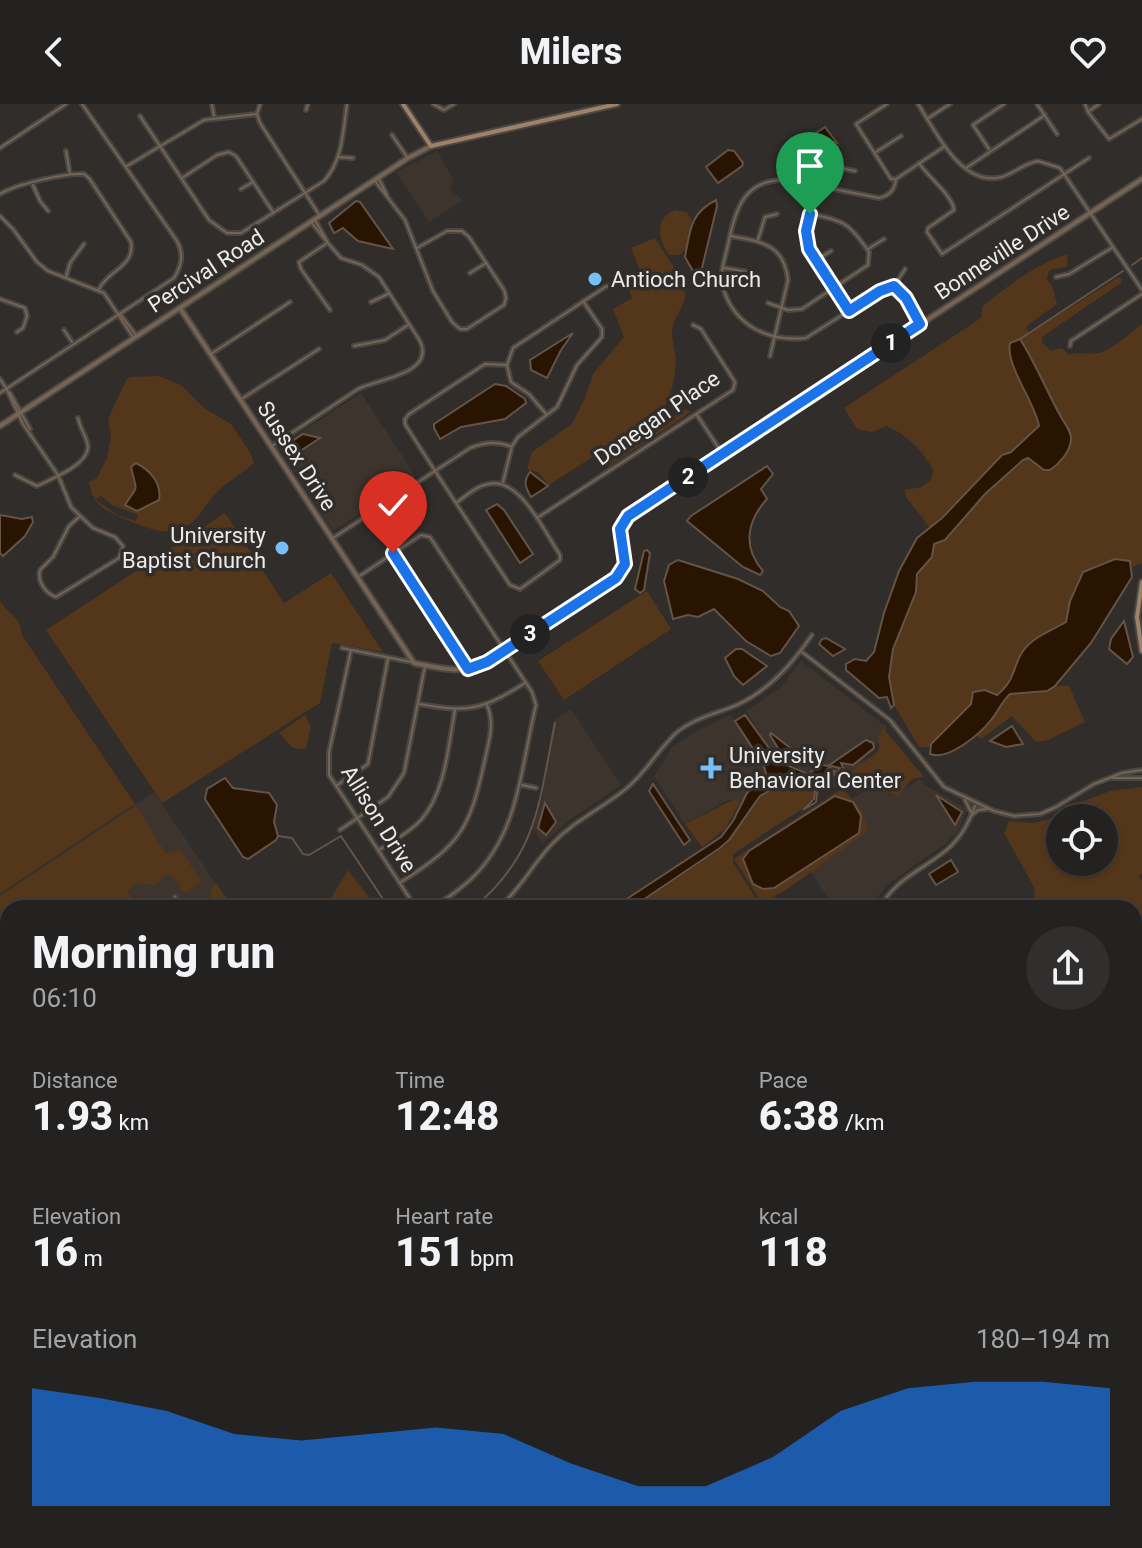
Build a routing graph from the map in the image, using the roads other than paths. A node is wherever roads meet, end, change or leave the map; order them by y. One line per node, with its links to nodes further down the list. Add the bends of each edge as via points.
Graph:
1 (66, 104): 31 (street)
2 (82, 104): 43 (street)
3 (260, 104): 20 (street)
4 (308, 104): 18 (street)
5 (347, 104): 38 (street)
6 (403, 104): 29 (main road)
7 (433, 104): 8 (street, via 444,110)
8 (454, 104)
9 (617, 104): 29 (main road)
10 (887, 104): 37 (street, via 856,124)
11 (918, 104): 24 (street)
12 (950, 104): 24 (street)
13 (1004, 104): 35 (street, via 973,125)
14 (1037, 104): 21 (street)
15 (1085, 104): 19 (street)
16 (1099, 104): 19 (street)
17 (212, 105): 23 (street)
18 (306, 110)
19 (1088, 112): 25 (street, via 1109,139)
20 (257, 114): 23 (street); 58 (street)
21 (1045, 115): 26 (street); 35 (street)
22 (140, 116): 32 (street)
23 (214, 117): 32 (street)
24 (927, 119): 30 (street)
25 (1142, 119)
26 (1057, 134)
27 (392, 135): 40 (street)
28 (901, 136): 37 (street)
29 (431, 146): 40 (street, Percival Road)
30 (945, 146): 42 (street); 45 (street)
31 (0, 148)
32 (161, 148): 43 (street); 49 (street)
33 (836, 148): 44 (street)
34 (66, 151): 48 (street)
35 (990, 151): 45 (street)
36 (790, 153): 44 (street)
37 (875, 153): 51 (street)
38 (338, 157): 39 (street); 58 (street, via 324,181)
39 (353, 158)
40 (408, 158): 50 (street, Percival Road)
41 (1089, 158): 47 (street)
42 (919, 163): 47 (street, via 953,200 954,210 927,232 942,254); 51 (street)
43 (126, 167): 99 (street, via 177,241 182,261 174,278)
44 (833, 167): 46 (street); 56 (street)
45 (965, 168): 47 (street, via 979,177 1000,177 1038,161)
46 (855, 171)
47 (1065, 173): 61 (street)
48 (71, 175): 54 (street); 87 (street, via 89,178 131,242 129,259)
49 (182, 179): 53 (street, via 229,152); 62 (street, via 209,220 227,233 241,233)
50 (376, 179): 66 (street, Percival Road); 73 (street)
51 (896, 179): 56 (street, via 893,190 879,198)
52 (1142, 179): 61 (street, Bonneville Drive)
53 (253, 182): 57 (street); 62 (street)
54 (33, 184): 59 (street); 60 (street)
55 (815, 186): 56 (street); 64 (street); 67 (street, via 778,180 763,185 738,204)
56 (829, 188)
57 (241, 189)
58 (305, 192): 62 (street); 66 (street)
59 (0, 194)
60 (48, 211)
61 (1091, 212): 72 (street); 100 (street, Bonneville Drive)
62 (274, 213)
63 (777, 214): 69 (street, via 765,217)
64 (810, 214): 74 (street, via 845,222); 76 (street, via 807,241)
65 (0, 216): 83 (street, via 37,262)
66 (315, 219): 70 (street); 95 (street, Percival Road)
67 (729, 236): 69 (street); 78 (street)
68 (884, 239): 74 (street)
69 (758, 241): 96 (street, via 775,249 786,268)
70 (328, 243): 89 (street, via 341,258 371,270); 97 (street, via 299,262)
71 (84, 244): 83 (street)
72 (1114, 246): 82 (street); 88 (street)
73 (417, 248): 77 (street, via 455,229 469,237); 77 (street, via 433,291 460,329 499,310 506,298)
74 (868, 250): 86 (street, via 868,265)
75 (831, 251): 76 (street)
76 (816, 260): 86 (street)
77 (486, 263): 81 (street)
78 (723, 268): 80 (street); 105 (street, via 723,289 742,319 757,332)
79 (905, 269): 85 (street)
80 (748, 272)
81 (470, 273)
82 (1056, 277)
83 (66, 278): 87 (street)
84 (614, 285): 91 (street)
85 (894, 286): 98 (street); 100 (street)
86 (834, 288): 96 (street, via 802,309); 98 (street)
87 (99, 289): 99 (street)
88 (1142, 292): 109 (street)
89 (389, 293): 93 (street); 101 (street)
90 (0, 299): 104 (street, via 25,308 27,316)
91 (583, 301): 113 (street, via 513,348); 122 (street, via 603,333 577,365 557,407)
92 (290, 302): 111 (street)
93 (371, 302)
94 (768, 303): 96 (street)
95 (180, 308): 106 (street, Percival Road); 111 (street, Sussex Drive)
96 (781, 308): 105 (street)
97 (330, 310)
98 (849, 311): 105 (street, via 806,338)
99 (120, 314): 106 (street); 107 (street)
100 (922, 323): 127 (street, Bonneville Drive)
101 (409, 324): 108 (street, via 385,340); 115 (street, via 424,349 420,362)
102 (693, 325): 121 (street, Donegan Place, via 701,329 735,382 733,390)
103 (64, 330): 107 (street)
104 (17, 332)
105 (775, 336): 112 (street)
106 (135, 337): 120 (street, Percival Road)
107 (74, 344): 117 (street)
108 (354, 346)
109 (1070, 346)
110 (319, 349): 119 (street)
111 (211, 354): 119 (street, Sussex Drive)
112 (770, 356)
113 (507, 365): 122 (street, via 511,382); 128 (street, via 485,364 405,419)
114 (0, 379): 117 (street)
115 (379, 381): 116 (street); 125 (street, via 358,389)
116 (380, 386)
117 (6, 389): 118 (street); 120 (street)
118 (0, 393)
119 (241, 400): 125 (street, Sussex Drive)
120 (20, 413): 124 (street, Percival Road); 130 (street)
121 (697, 413): 127 (street); 134 (street, Donegan Place)
122 (546, 415): 126 (street)
123 (78, 418): 130 (street, via 87,453)
124 (0, 426)
125 (272, 446): 135 (street, Sussex Drive)
126 (512, 446): 128 (street, via 478,445); 131 (street)
127 (722, 454): 142 (street, Bonneville Drive, via 623,520 625,564 616,578)
128 (435, 471): 132 (street); 135 (street)
129 (15, 475): 130 (street, via 37,486)
130 (58, 475): 133 (street)
131 (503, 483): 132 (street, via 485,484); 134 (street, via 515,490)
132 (456, 503): 134 (street, via 514,588 560,560)
133 (79, 517): 133 (street, via 123,546 119,558 56,597 40,582 40,570)
134 (536, 519)
135 (332, 538): 137 (street, Sussex Drive)
136 (393, 553): 137 (street); 142 (street, via 421,535 430,537); 148 (street)
137 (357, 577): 146 (street, Sussex Drive)
138 (1142, 582): 144 (main road, via 1137,617)
139 (812, 635): 143 (street)
140 (342, 648): 141 (street)
141 (351, 650): 145 (street); 157 (street, Allison Drive, via 328,764)
142 (504, 651): 148 (street, Bonneville Drive); 149 (street)
143 (801, 651): 159 (street, via 890,720 938,782); 171 (street, via 766,687 677,733 630,786 560,836)
144 (1142, 651)
145 (388, 658): 146 (street); 157 (street, via 368,764)
146 (414, 663): 147 (street)
147 (425, 665): 148 (street); 150 (street)
148 (468, 669)
149 (525, 683): 151 (street); 156 (street, via 536,705)
150 (418, 704): 152 (street); 163 (street, via 404,773 388,797)
151 (487, 705): 152 (street); 166 (street, via 492,726 467,822 443,853)
152 (455, 710): 165 (street, via 432,804 410,830)
153 (1142, 770): 154 (street)
154 (1112, 778): 155 (street); 161 (street, via 1036,815)
155 (1142, 778)
156 (520, 784): 158 (street); 170 (street, via 509,822 490,858)
157 (335, 787): 163 (street, Allison Drive)
158 (536, 788)
159 (964, 798): 160 (street); 162 (street)
160 (976, 804): 161 (street); 162 (street)
161 (989, 809): 162 (street)
162 (971, 816): 172 (street, via 955,842 897,884)
163 (357, 819): 164 (street); 165 (street, Allison Drive)
164 (340, 830)
165 (378, 851): 166 (street, Allison Drive)
166 (400, 883): 169 (street, Allison Drive)
167 (175, 897): 168 (street)
168 (177, 900)
169 (411, 900)
170 (444, 900)
171 (506, 900)
172 (886, 900)
173 (1142, 1416): 174 (street)
174 (1142, 1430)

